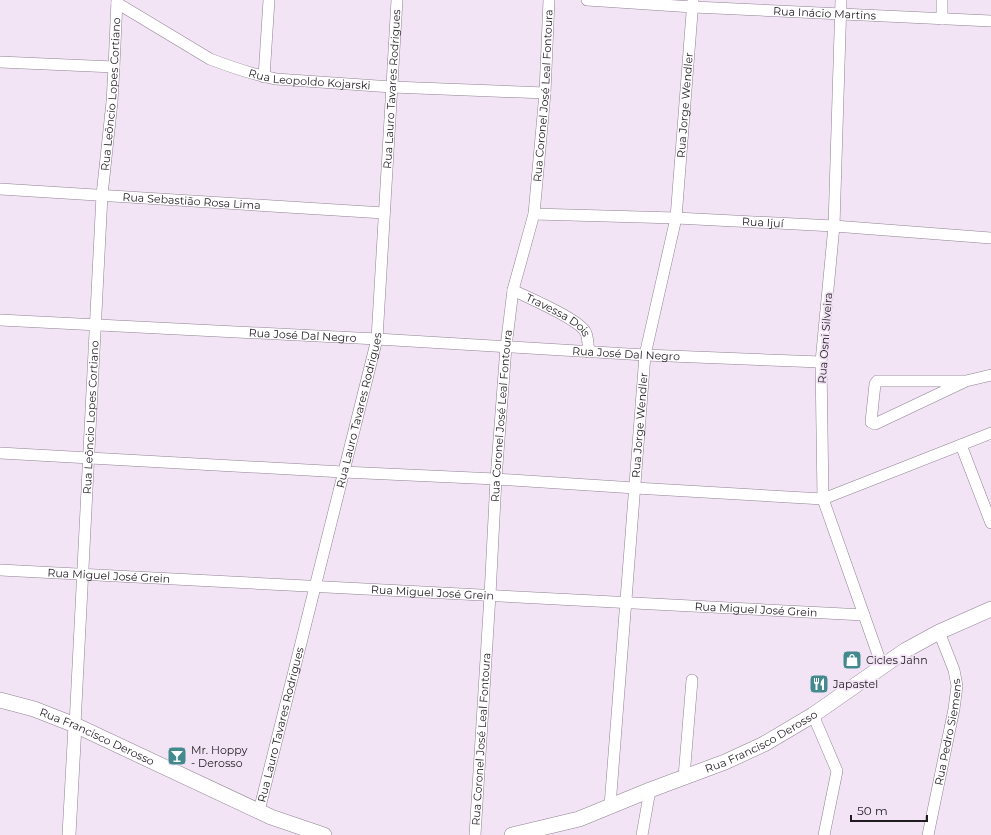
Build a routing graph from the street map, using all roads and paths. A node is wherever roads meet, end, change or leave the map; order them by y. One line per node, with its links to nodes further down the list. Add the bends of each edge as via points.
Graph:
1 (268, 0): 14 (street)
2 (397, 0): 15 (street, Rua Lauro Tavares Rodrigues)
3 (548, 0): 16 (street, Rua Coronel José Leal Fontoura)
4 (587, 0): 8 (street, Rua Inácio Martins)
5 (841, 0): 9 (street, Rua Osni Silveira)
6 (942, 0): 10 (street)
7 (117, 2): 13 (street, Rua Leôncio Lopes Cortiano); 14 (street, Rua Leopoldo Kojarski, via 210,59)
8 (693, 3): 9 (street, Rua Inácio Martins); 21 (street, Rua Jorge Wendler)
9 (841, 14): 10 (street, Rua Inácio Martins); 22 (street, Rua Osni Silveira)
10 (942, 19): 11 (street, Rua Inácio Martins)
11 (991, 21)
12 (0, 62): 13 (street)
13 (114, 67): 18 (street, Rua Leôncio Lopes Cortiano)
14 (264, 77): 15 (street, Rua Leopoldo Kojarski)
15 (392, 87): 16 (street, Rua Leopoldo Kojarski); 19 (street, Rua Lauro Tavares Rodrigues)
16 (544, 92): 20 (street, Rua Coronel José Leal Fontoura)
17 (0, 189): 18 (street, Rua Sebastião Rosa Lima)
18 (102, 195): 19 (street, Rua Sebastião Rosa Lima); 26 (street, Rua Leôncio Lopes Cortiano)
19 (384, 213): 27 (street, Rua Lauro Tavares Rodrigues)
20 (534, 214): 21 (street, Rua Ijuí); 24 (street, Rua Coronel José Leal Fontoura)
21 (676, 218): 22 (street, Rua Ijuí); 30 (street, Rua Jorge Wendler)
22 (834, 226): 23 (street, Rua Ijuí); 31 (street, Rua Osni Silveira)
23 (991, 238)
24 (513, 290): 28 (street, Rua Coronel José Leal Fontoura); 29 (street, Travessa Dois, via 579,325 586,333)
25 (0, 320): 26 (street, Rua José Dal Negro)
26 (95, 325): 27 (street, Rua José Dal Negro); 37 (street, Rua Leôncio Lopes Cortiano)
27 (377, 339): 28 (street, Rua José Dal Negro); 38 (street, Rua Lauro Tavares Rodrigues)
28 (506, 347): 29 (street, Rua José Dal Negro); 39 (street, Rua Coronel José Leal Fontoura)
29 (589, 352): 30 (street, Rua José Dal Negro)
30 (645, 355): 31 (street, Rua José Dal Negro); 40 (street, Rua Jorge Wendler)
31 (821, 362): 41 (street, Rua Osni Silveira)
32 (991, 374): 33 (street)
33 (966, 381): 33 (street, via 877,381 871,422 875,424)
34 (991, 433): 35 (street)
35 (961, 445): 41 (street); 42 (street)
36 (0, 453): 37 (street)
37 (88, 458): 38 (street); 44 (street, Rua Leôncio Lopes Cortiano)
38 (343, 472): 39 (street); 45 (street, Rua Lauro Tavares Rodrigues)
39 (496, 479): 40 (street); 46 (street, Rua Coronel José Leal Fontoura)
40 (635, 488): 41 (street); 47 (street, Rua Jorge Wendler)
41 (823, 499): 49 (street, Rua Osni Silveira)
42 (991, 523)
43 (0, 570): 44 (street, Rua Miguel José Grein)
44 (82, 574): 45 (street, Rua Miguel José Grein); 55 (street, Rua Leôncio Lopes Cortiano)
45 (315, 586): 46 (street, Rua Miguel José Grein); 59 (street, Rua Lauro Tavares Rodrigues)
46 (490, 595): 47 (street, Rua Miguel José Grein); 62 (street, Rua Coronel José Leal Fontoura)
47 (626, 602): 49 (street, Rua Miguel José Grein); 58 (street, Rua Jorge Wendler)
48 (991, 609): 50 (main road, Rua Francisco Derosso)
49 (864, 615): 51 (street, Rua Osni Silveira)
50 (939, 632): 51 (main road, Rua Francisco Derosso); 66 (street, Rua Pedro Siemens, via 954,670 957,686)
51 (882, 666): 54 (main road, Rua Francisco Derosso)
52 (692, 680): 56 (street)
53 (0, 700): 55 (main road, Rua Francisco Derosso, via 34,709)
54 (813, 715): 56 (main road, Rua Francisco Derosso, via 764,744); 65 (street, via 837,771)
55 (75, 725): 59 (main road, Rua Francisco Derosso); 60 (street, Rua Leôncio Lopes Cortiano)
56 (684, 777): 57 (main road, Rua Francisco Derosso)
57 (650, 790): 58 (main road, Rua Francisco Derosso); 64 (street)
58 (610, 806): 63 (main road, Rua Francisco Derosso, via 579,819)
59 (259, 811): 61 (main road, Rua Francisco Derosso)
60 (69, 835)
61 (324, 835)
62 (474, 835)
63 (512, 835)
64 (642, 835)
65 (824, 835)
66 (928, 835)

